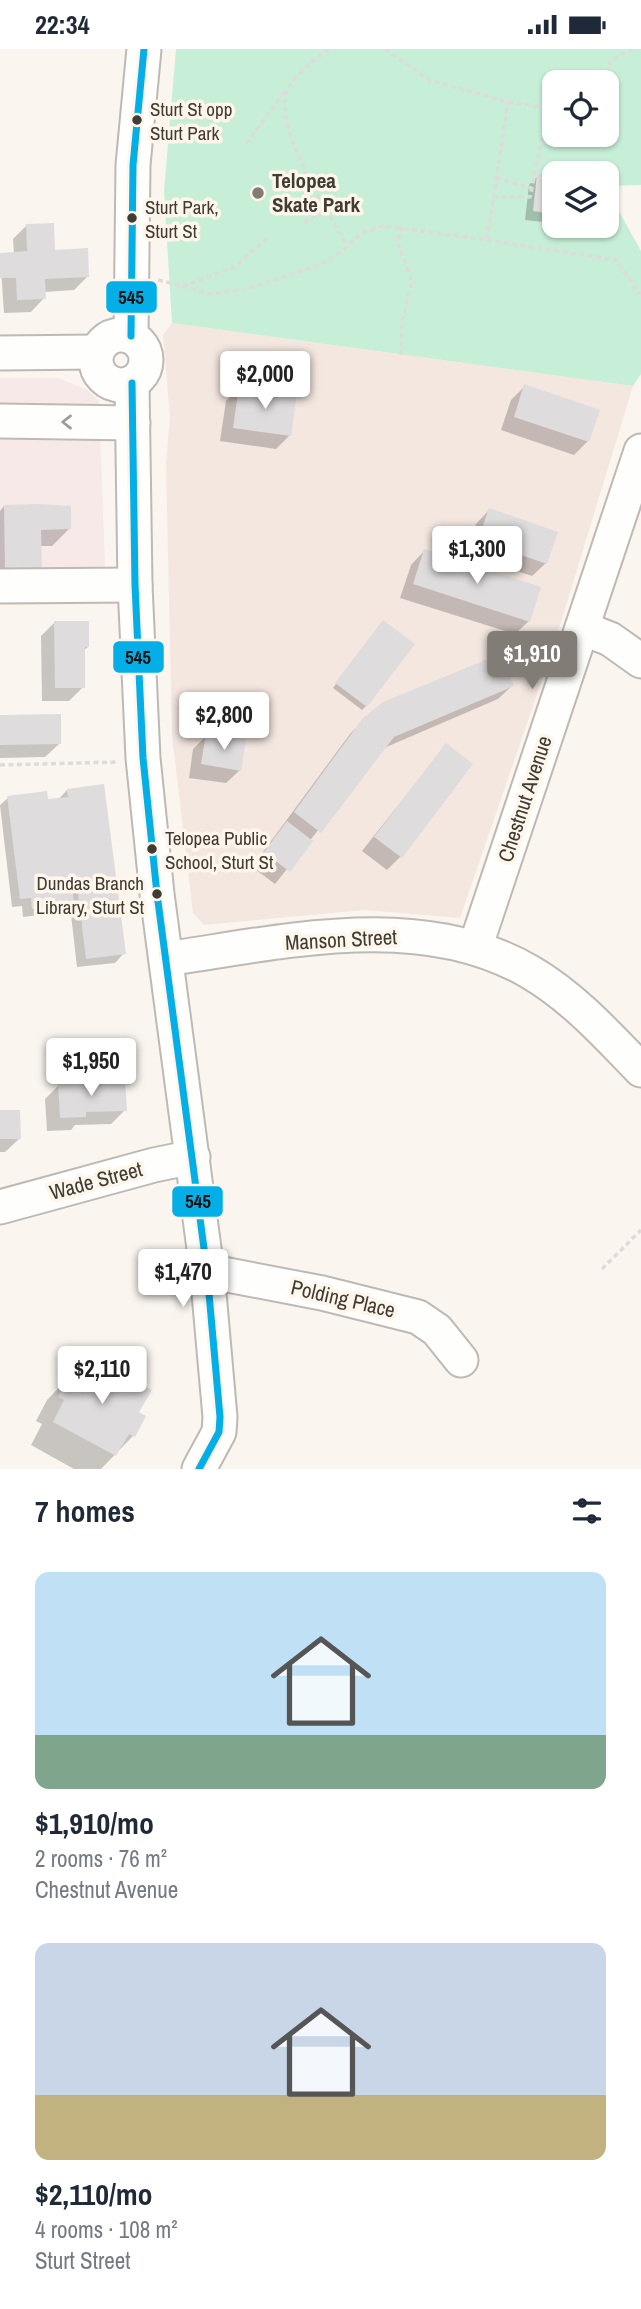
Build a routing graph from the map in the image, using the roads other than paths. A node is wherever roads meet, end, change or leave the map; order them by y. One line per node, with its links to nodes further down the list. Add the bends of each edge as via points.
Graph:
1 (144, 49): 2 (street, via 133,165)
2 (131, 336): 3 (street, via 110,337); 5 (street, via 142,345 146,359 143,373)
3 (97, 352): 4 (street); 5 (street, via 97,367 105,379 118,385)
4 (0, 353)
5 (132, 383): 7 (street)
6 (0, 422): 7 (street, one-way to 6)
7 (133, 423): 9 (street)
8 (641, 451): 11 (street, Chestnut Avenue)
9 (135, 585): 10 (street); 14 (street, via 143,758)
10 (0, 586)
11 (582, 628): 12 (street, via 610,639); 13 (street, Chestnut Avenue)
12 (641, 661)
13 (475, 948): 14 (street, Manson Street, via 378,935); 15 (street, Manson Street, via 529,971 554,988)
14 (166, 958): 16 (street)
15 (641, 1069)
16 (193, 1157): 17 (street, Wade Street); 18 (street)
17 (0, 1207)
18 (207, 1271): 19 (street, Polding Place, via 418,1317 437,1330); 20 (street, via 220,1417 219,1432)
19 (461, 1360)
20 (199, 1469)

